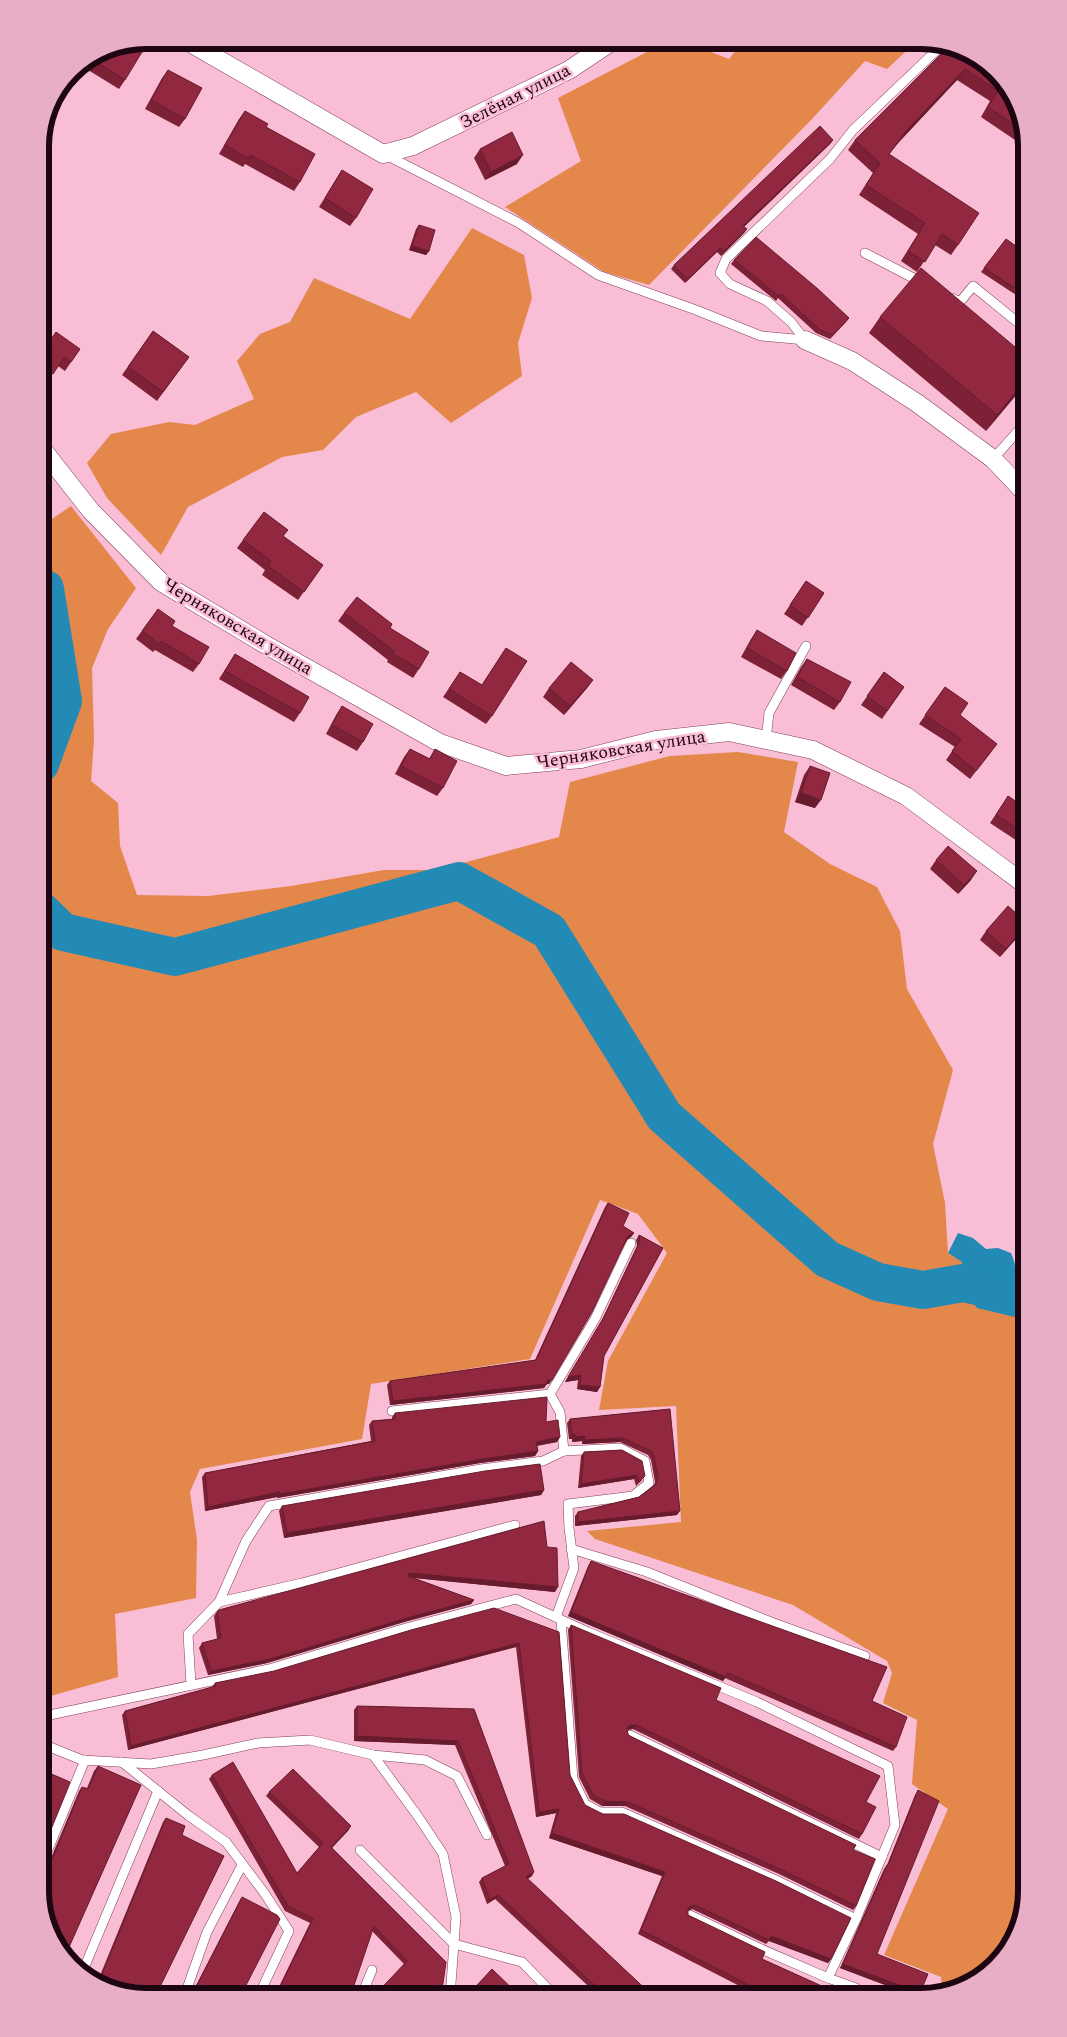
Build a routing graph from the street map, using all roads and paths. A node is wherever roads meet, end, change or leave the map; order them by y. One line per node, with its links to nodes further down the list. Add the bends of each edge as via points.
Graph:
1 (201, 49): 4 (street)
2 (600, 49): 4 (street, Зелёная улица, via 569,70 413,146)
3 (936, 50): 7 (lane, via 726,259 720,272 730,284 767,301 791,322)
4 (383, 154): 7 (lane, via 519,223 598,275 761,336)
5 (865, 253): 6 (lane, via 960,302 973,286)
6 (1018, 323)
7 (805, 340): 10 (street, via 852,361 918,403)
8 (1018, 431): 10 (lane)
9 (49, 457): 13 (street, Черняковская улица, via 91,511 162,582 440,743 506,766 581,759 656,740 728,732)
10 (993, 459): 11 (street)
11 (1018, 485)
12 (806, 646): 13 (lane, via 769,713)
13 (766, 740): 14 (street, Черняковская улица, via 813,750 906,796)
14 (1018, 879)
15 (630, 1243): 16 (lane, via 595,1319)
16 (550, 1394): 17 (lane); 18 (lane, via 560,1412)
17 (392, 1411)
18 (564, 1451): 20 (lane, via 620,1448 645,1461 649,1484 633,1496 568,1504); 21 (lane, via 542,1460 269,1506 246,1541)
19 (515, 1525): 21 (lane, via 302,1583)
20 (571, 1549): 22 (lane, via 574,1568); 23 (lane, via 646,1572)
21 (219, 1602): 24 (lane, via 188,1634)
22 (559, 1618): 24 (lane, via 516,1600 406,1628 270,1669); 35 (lane, via 757,1702 888,1766 895,1825); 38 (lane, via 573,1780 585,1804 600,1812 622,1812)
23 (865, 1656)
24 (191, 1685): 25 (lane)
25 (49, 1714)
26 (630, 1735): 35 (lane)
27 (49, 1746): 29 (lane)
28 (372, 1755): 30 (lane, via 310,1740 258,1743 151,1764); 32 (lane, via 425,1760 457,1776); 39 (lane, via 443,1854 456,1917)
29 (85, 1760): 30 (lane); 33 (lane)
30 (122, 1762): 31 (lane)
31 (158, 1791): 36 (lane, via 226,1842); 40 (lane)
32 (487, 1835)
33 (49, 1848)
34 (360, 1850): 39 (lane)
35 (882, 1856): 38 (lane)
36 (242, 1865): 43 (lane, via 208,1932); 44 (lane, via 289,1931)
37 (690, 1915): 42 (lane)
38 (856, 1918): 42 (lane)
39 (454, 1944): 46 (lane); 47 (lane, via 522,1962)
40 (85, 1966)
41 (372, 1970): 45 (lane)
42 (828, 1978): 48 (lane)
43 (187, 1988)
44 (262, 1988)
45 (365, 1988)
46 (451, 1988)
47 (547, 1988)
48 (856, 1988)

